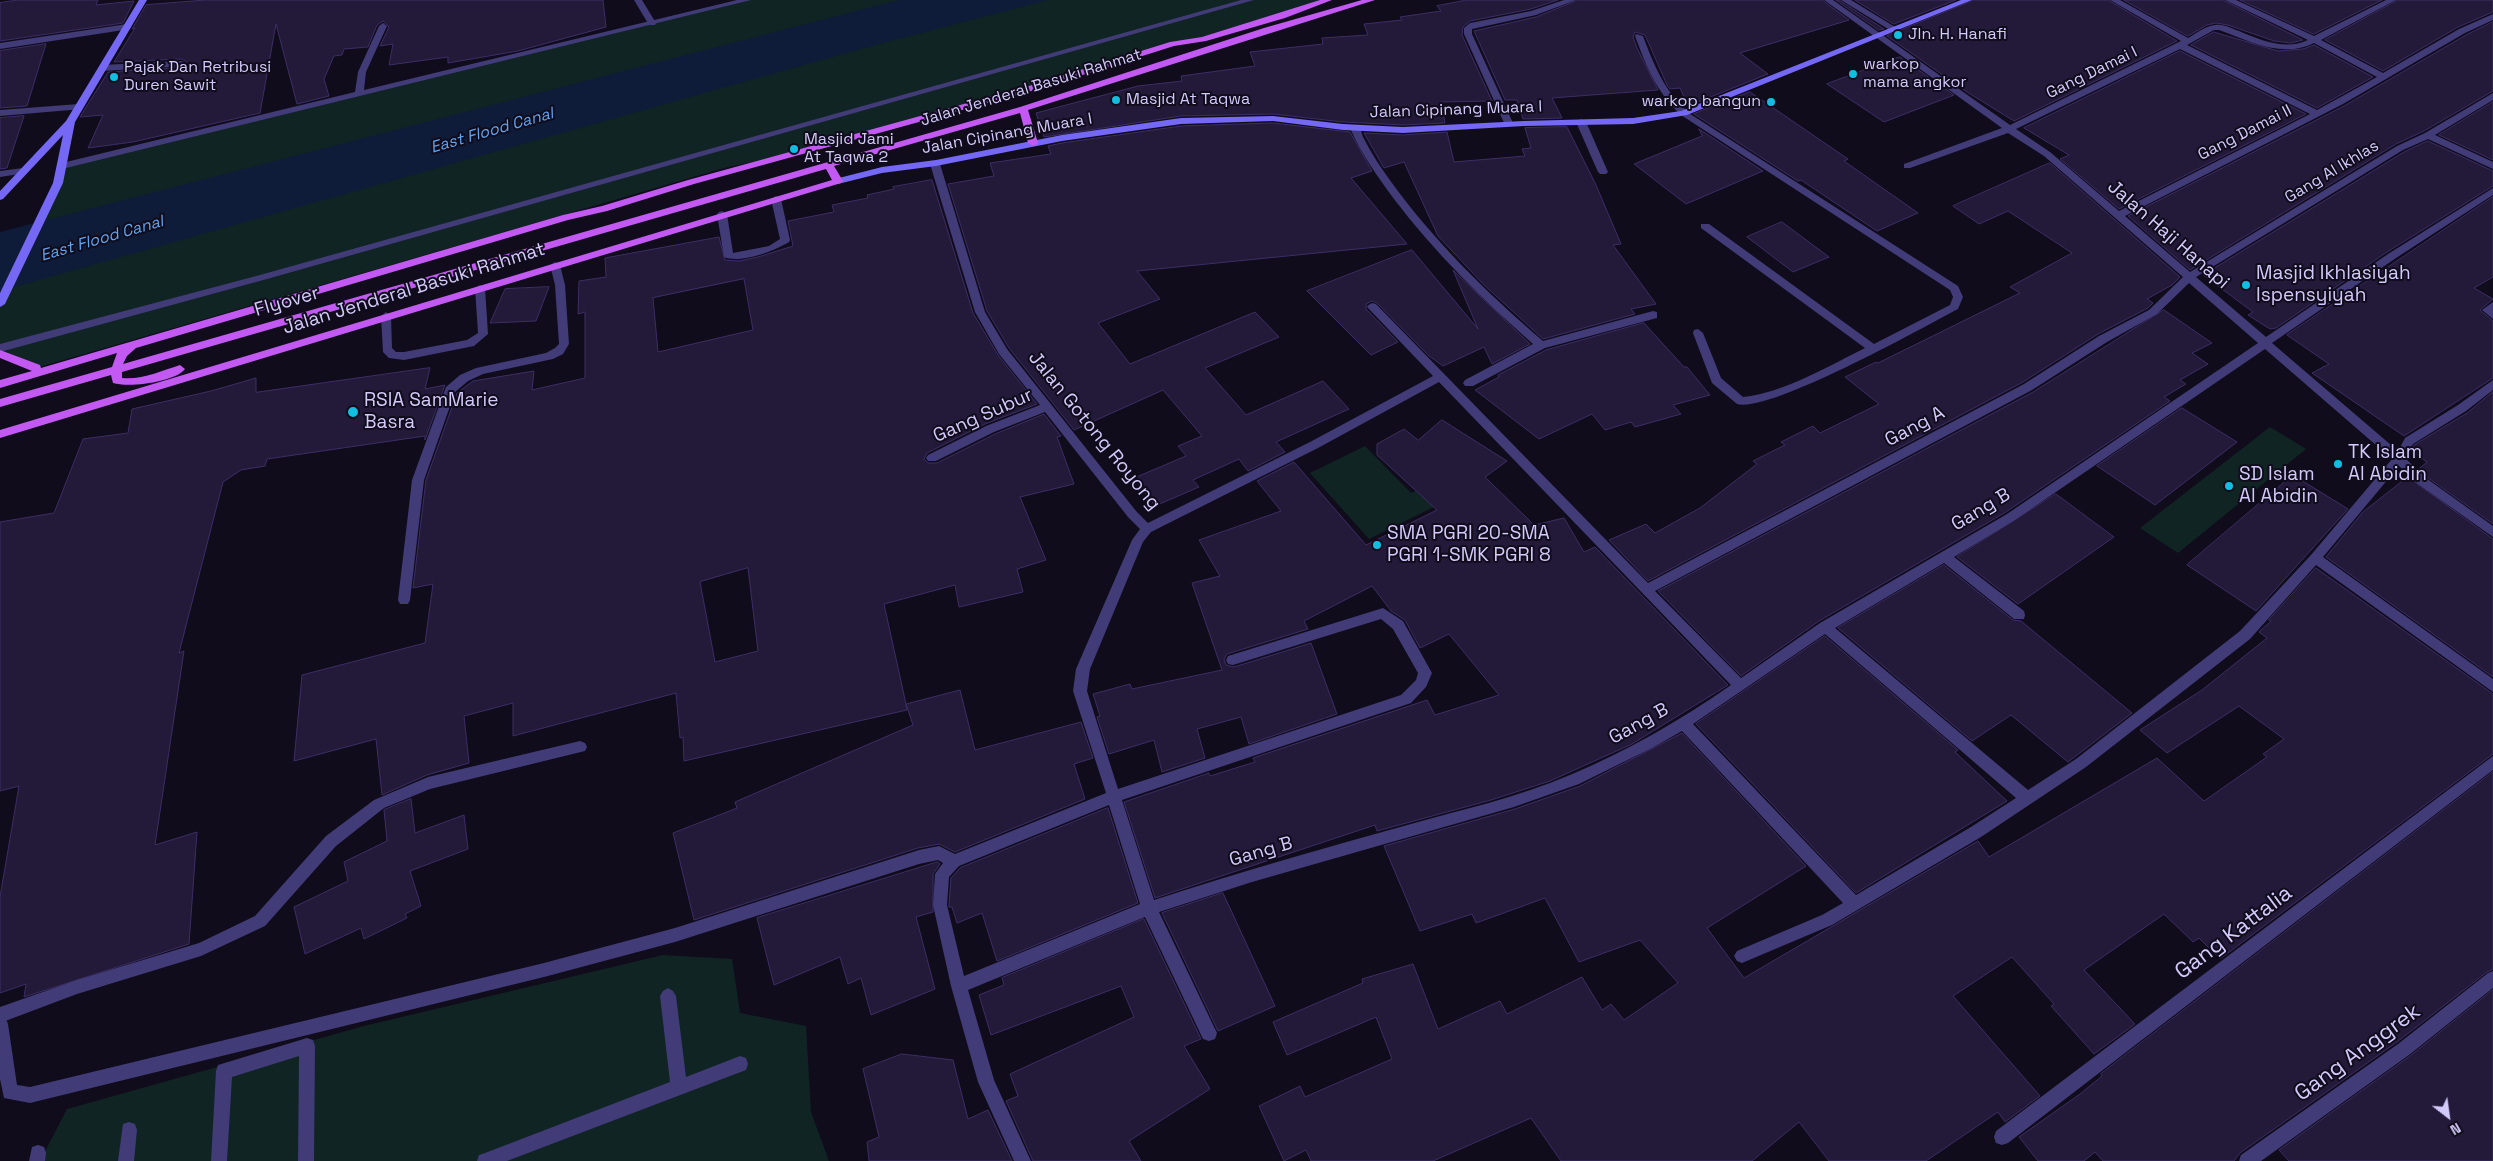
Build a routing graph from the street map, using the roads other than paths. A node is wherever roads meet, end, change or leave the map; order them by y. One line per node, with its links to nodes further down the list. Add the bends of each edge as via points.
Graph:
1 (143, 0): 17 (street)
2 (638, 0): 15 (street)
3 (747, 0): 15 (street)
4 (1250, 0): 73 (street)
5 (1328, 0): 41 (main road, Jalan Jenderal Basuki Rahmat, via 1203,39 1173,44)
6 (1371, 0): 30 (main road, Jalan Jenderal Basuki Rahmat, via 1267,30)
7 (1572, 0): 36 (street, via 1533,14 1468,28)
8 (1828, 0): 19 (street, Jalan Haji Hanapi)
9 (1845, 0): 18 (street)
10 (1968, 0): 18 (street, Jalan Cipinang Muara I)
11 (2114, 0): 22 (street)
12 (2229, 0): 21 (street)
13 (2392, 0): 21 (street, Gang Damai I)
14 (2493, 17): 26 (street, Gang Damai II, via 2462,31)
15 (652, 23): 27 (street)
16 (383, 26): 27 (street, via 362,72)
17 (127, 27): 23 (street); 25 (street)
18 (1896, 30): 19 (street, Jalan Cipinang Muara I)
19 (1877, 35): 33 (street, Jalan Cipinang Muara I); 38 (street, Jalan Haji Hanapi)
20 (1639, 36): 33 (street, via 1656,81)
21 (2315, 40): 22 (street, Gang Damai I, via 2287,48 2215,27); 26 (street)
22 (2183, 43): 32 (street); 38 (street, Gang Damai I)
23 (0, 46)
24 (181, 64): 25 (street)
25 (102, 68): 29 (street)
26 (2384, 77): 32 (street, Gang Damai II)
27 (359, 94): 44 (street)
28 (2493, 96): 39 (street, Gang Al Ikhlas)
29 (78, 107): 31 (street); 34 (street)
30 (1023, 110): 40 (main road); 42 (main road, Jalan Jenderal Basuki Rahmat)
31 (0, 113)
32 (2316, 113): 57 (street, Gang Damai II)
33 (1684, 114): 35 (street, Jalan Cipinang Muara I, via 1631,123); 74 (street, via 1954,288 1958,298 1954,307)
34 (70, 122): 44 (street); 47 (street)
35 (1581, 122): 36 (street, Jalan Cipinang Muara I); 48 (street)
36 (1508, 123): 37 (street, Jalan Cipinang Muara I, via 1428,129)
37 (1355, 128): 40 (street, Jalan Cipinang Muara I, via 1264,118 1206,118); 71 (street, via 1362,147 1402,203 1454,264)
38 (2009, 129): 45 (street, Gang Damai I); 57 (street, Jalan Haji Hanapi, via 2047,154)
39 (2428, 135): 46 (street); 60 (street, Gang Al Ikhlas, via 2400,148)
40 (1033, 143): 43 (street, Jalan Cipinang Muara I)
41 (809, 151): 51 (main road, Jalan Jenderal Basuki Rahmat); 69 (main road, Jalan Jenderal Basuki Rahmat, via 728,167)
42 (828, 164): 50 (main road); 55 (main road, Jalan Jenderal Basuki Rahmat)
43 (935, 164): 50 (street, Jalan Cipinang Muara I, via 888,168); 83 (street, Jalan Gotong Royong, via 980,312 1003,351)
44 (62, 166): 62 (street, via 58,183)
45 (1907, 166)
46 (2493, 166)
47 (23, 171): 49 (street); 53 (street)
48 (1603, 172)
49 (0, 174)
50 (838, 181): 54 (main road, Jalan Jenderal Basuki Rahmat)
51 (691, 182): 80 (main road, Flyover)
52 (2493, 191): 70 (street, Gang B)
53 (0, 197)
54 (776, 199): 56 (main road, Jalan Jenderal Basuki Rahmat); 56 (street, via 785,240 772,248 733,257 728,255)
55 (699, 201): 82 (main road, Flyover)
56 (722, 214): 59 (main road, Jalan Jenderal Basuki Rahmat)
57 (2120, 215): 60 (street, Jalan Haji Hanapi)
58 (1705, 226): 74 (street)
59 (555, 265): 61 (main road, Jalan Jenderal Basuki Rahmat); 92 (street, via 560,285 564,344 559,351 480,371 464,378 450,390 418,480)
60 (2189, 277): 70 (street, Jalan Haji Hanapi); 91 (street, Gang A, via 2153,312 2103,339 2028,387)
61 (480, 288): 67 (main road, Jalan Jenderal Basuki Rahmat); 67 (street, via 482,334 470,343 404,356 393,355 387,349)
62 (0, 304)
63 (2493, 305): 66 (street, via 2487,310)
64 (1372, 306): 77 (street)
65 (1653, 315): 71 (street)
66 (2493, 315)
67 (386, 316): 72 (main road, Jalan Jenderal Basuki Rahmat)
68 (1698, 333): 74 (street, via 1716,380 1741,401 1755,400 1786,389)
69 (151, 335): 72 (main road, via 124,351 116,362 117,380 132,382 229,355); 76 (main road, Jalan Jenderal Basuki Rahmat)
70 (2264, 344): 86 (street, Jalan Haji Hanapi); 89 (street, Gang B, via 2011,516)
71 (1541, 345): 79 (street)
72 (283, 347): 84 (main road, Jalan Jenderal Basuki Rahmat)
73 (0, 348)
74 (1874, 349)
75 (0, 354): 76 (main road)
76 (36, 368): 78 (main road, Jalan Jenderal Basuki Rahmat)
77 (1440, 377): 87 (street); 91 (street)
78 (0, 378)
79 (1469, 383)
80 (0, 384)
81 (2493, 384): 86 (street, via 2409,441)
82 (0, 403)
83 (1048, 406): 85 (street, Gang Subur, via 990,429); 87 (street, Jalan Gotong Royong)
84 (0, 434)
85 (932, 458)
86 (2399, 459): 88 (street, Jalan Haji Hanapi, via 2422,481); 90 (street)
87 (1147, 529): 101 (street, Jalan Gotong Royong, via 1138,540 1083,668 1080,691)
88 (2493, 532)
89 (1944, 556): 93 (street); 94 (street, Gang B)
90 (2314, 558): 97 (street); 102 (street, via 2244,635 2080,763)
91 (1646, 590): 96 (street)
92 (404, 600)
93 (2019, 615)
94 (1825, 627): 96 (street, Gang B); 102 (street)
95 (1233, 660): 101 (street, via 1383,613 1398,625 1425,673 1421,684 1406,700)
96 (1740, 685): 98 (street, Gang B)
97 (2493, 686)
98 (1683, 723): 104 (street); 105 (street, Gang B, via 1574,780 1514,801 1252,875)
99 (580, 747): 110 (street, via 428,783 379,804 331,841 260,921 201,950 77,987)
100 (2493, 762): 116 (street, Gang Kattalia)
101 (1115, 796): 103 (street); 105 (street, Jalan Gotong Royong)
102 (2028, 798): 104 (street)
103 (954, 861): 108 (street, via 942,874 940,905); 111 (street, via 939,853 919,857 675,935 30,1095 10,1092)
104 (1854, 904): 106 (street, via 1827,920)
105 (1149, 908): 108 (street, Gang B); 112 (street, Jalan Gotong Royong)
106 (1742, 956)
107 (2493, 978): 122 (street, Gang Anggrek, via 2369,1076)
108 (958, 986): 121 (street, via 986,1082)
109 (668, 996): 114 (street)
110 (0, 1015)
111 (0, 1024)
112 (1209, 1033)
113 (740, 1064): 114 (street)
114 (679, 1087): 120 (street)
115 (129, 1130): 117 (street)
116 (2002, 1137)
117 (126, 1161)
118 (219, 1161): 119 (street, via 224,1071 307,1046)
119 (306, 1161)
120 (485, 1161)
121 (1023, 1161)
122 (2247, 1161)

